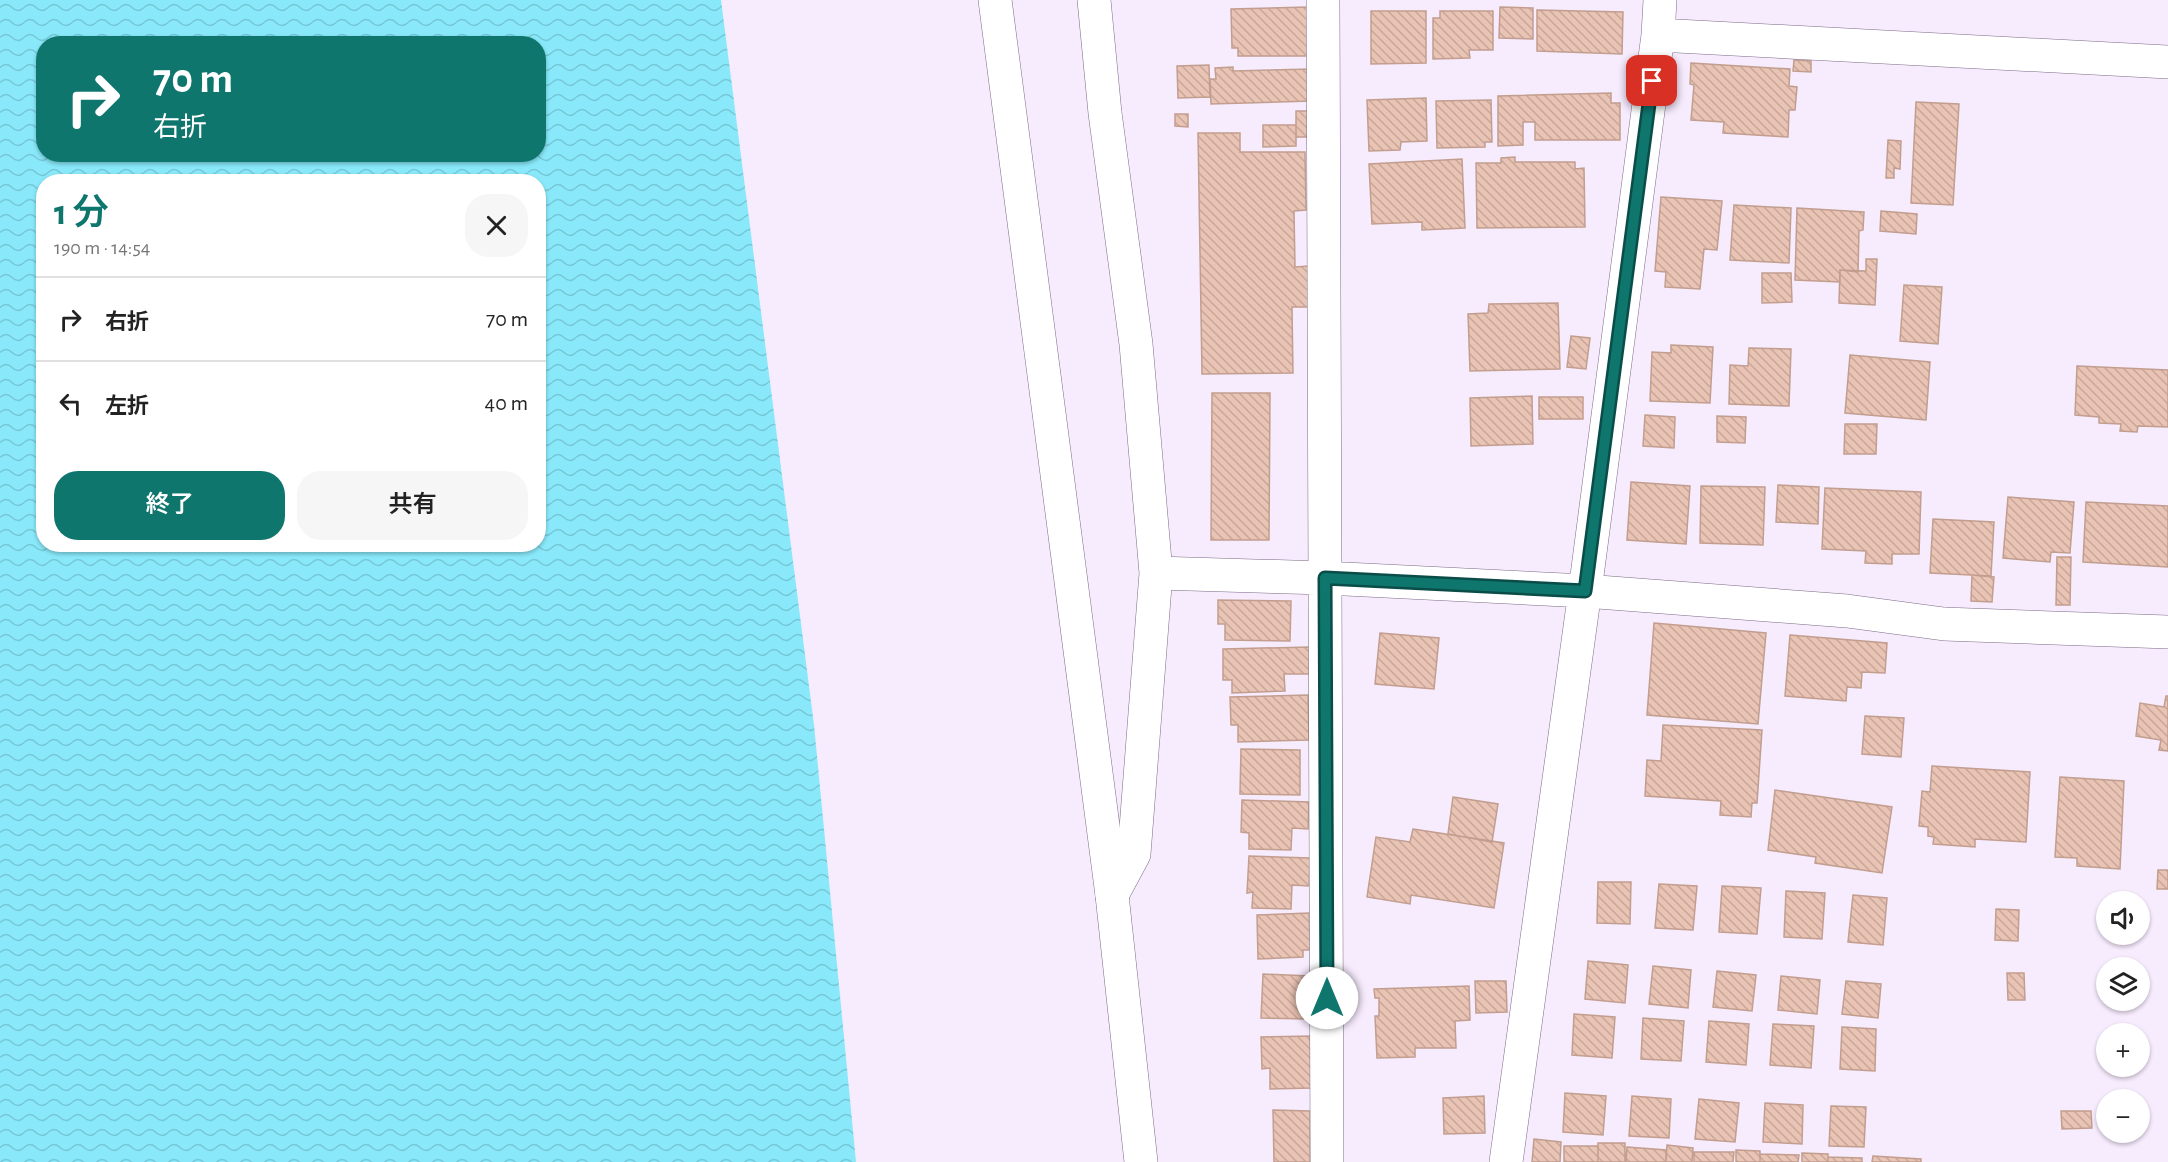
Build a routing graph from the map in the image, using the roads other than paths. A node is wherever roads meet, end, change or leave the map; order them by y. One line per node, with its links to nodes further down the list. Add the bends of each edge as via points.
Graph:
1 (994, 0): 11 (street)
2 (1094, 0): 7 (street, via 1136,344)
3 (1323, 0): 8 (street)
4 (1660, 0): 5 (street)
5 (1659, 35): 6 (street); 9 (street)
6 (2168, 62)
7 (1156, 573): 8 (street); 11 (street, via 1134,854)
8 (1325, 578): 9 (street); 13 (street)
9 (1585, 591): 10 (street, via 1846,611 1944,624); 14 (street)
10 (2168, 632)
11 (1112, 895): 12 (street)
12 (1141, 1162)
13 (1327, 1162)
14 (1506, 1162)

